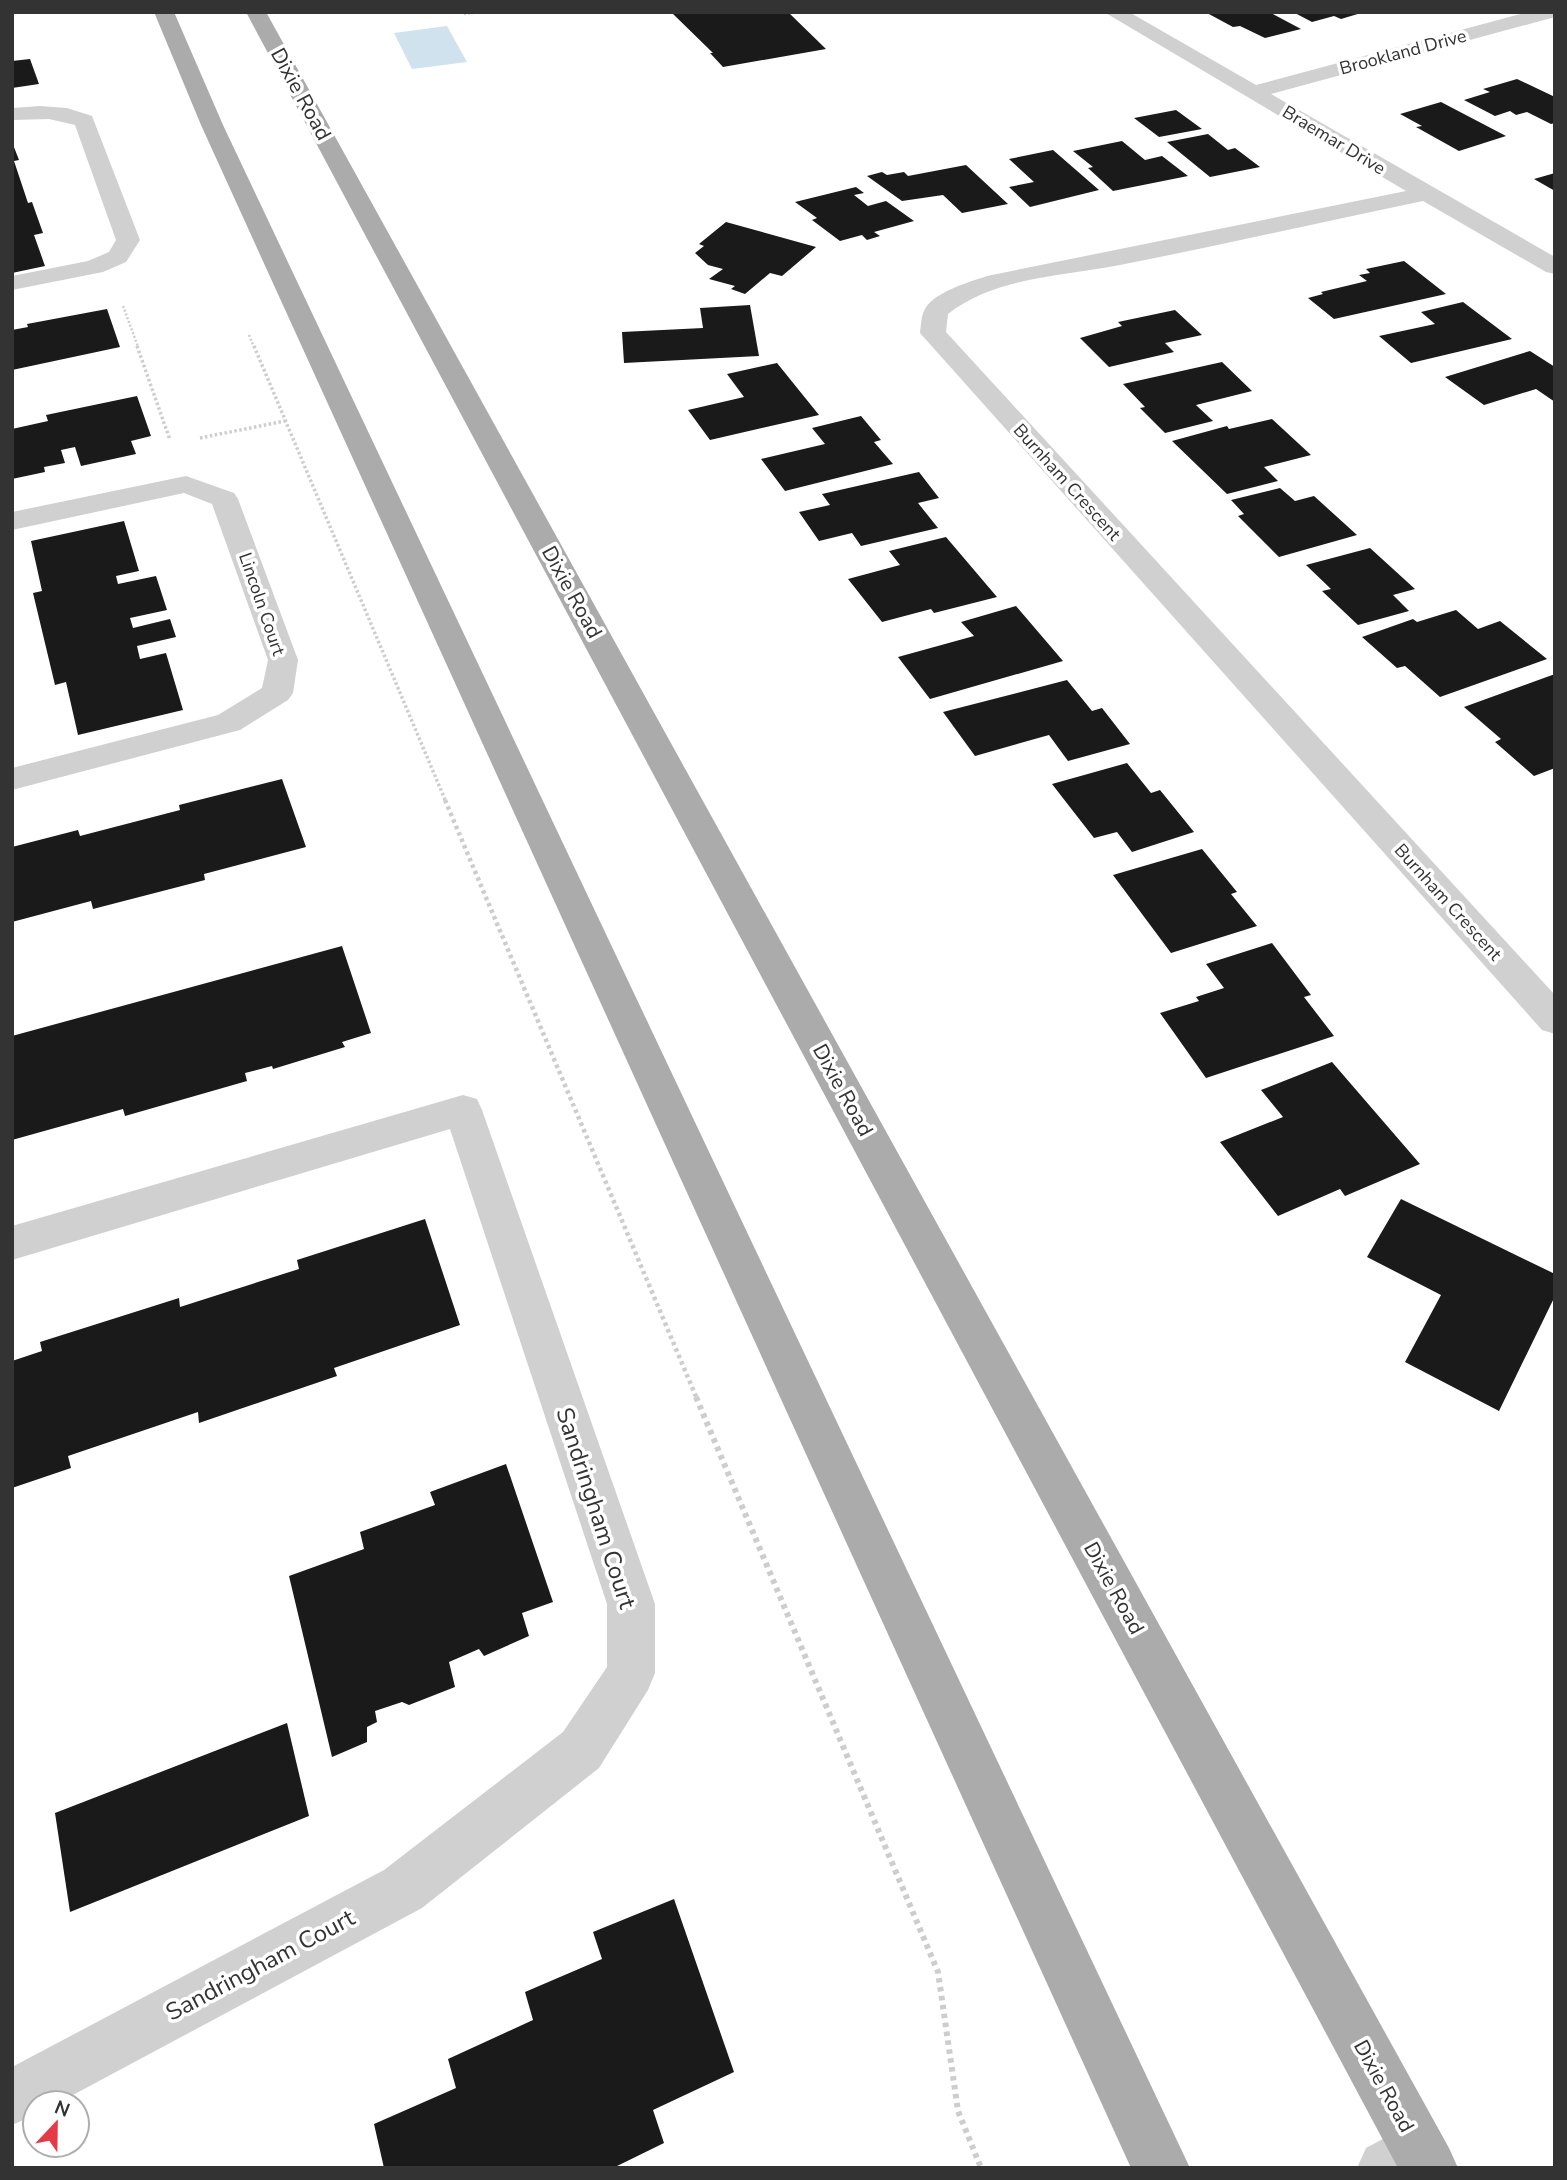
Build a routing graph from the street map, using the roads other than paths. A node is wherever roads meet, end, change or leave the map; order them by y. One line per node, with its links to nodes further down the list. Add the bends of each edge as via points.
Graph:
1 (164, 12): 16 (main road)
2 (256, 12): 15 (main road, Dixie Road)
3 (1114, 12): 5 (street, Braemar Drive)
4 (1550, 12): 5 (street, Brookland Drive)
5 (1255, 92): 7 (street, Braemar Drive)
6 (12, 114): 9 (street, via 50,111 84,121 128,240 118,257 94,267)
7 (1424, 194): 8 (street, Braemar Drive); 12 (street, Burnham Crescent, via 996,281 957,294 936,311 933,333)
8 (1555, 267)
9 (12, 283)
10 (12, 521): 11 (street, Lincoln Court, via 186,484 224,499 283,660 277,693 229,723)
11 (12, 779)
12 (1555, 1020)
13 (12, 1242): 14 (street, Sandringham Court, via 463,1110 631,1604 631,1673 581,1750 403,1889)
14 (12, 2097)
15 (1411, 2161)
16 (1161, 2168)

